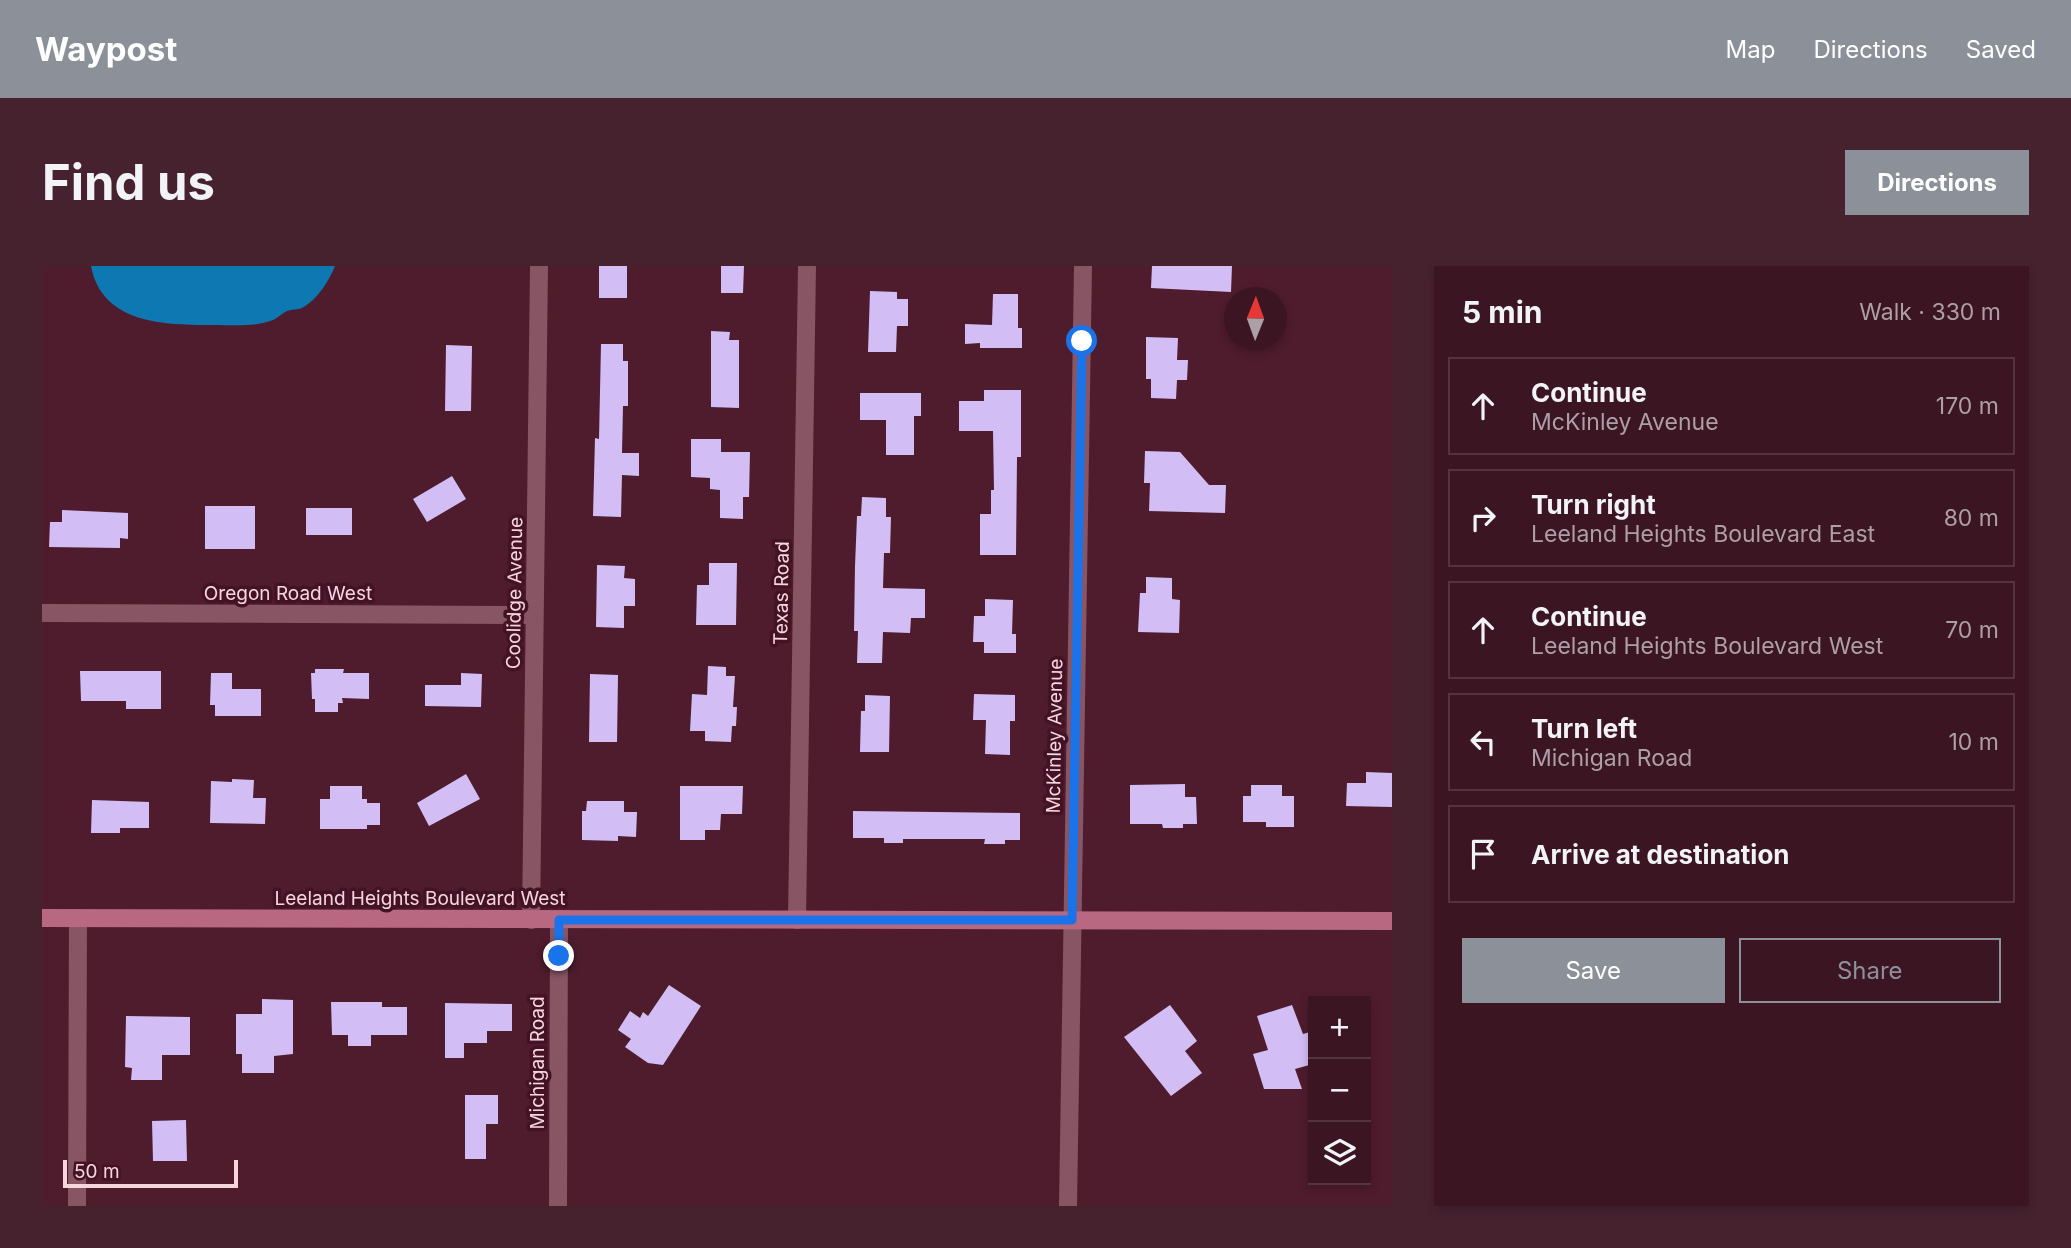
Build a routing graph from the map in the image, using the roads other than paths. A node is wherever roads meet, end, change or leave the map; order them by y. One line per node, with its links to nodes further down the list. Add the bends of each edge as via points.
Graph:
1 (539, 266): 5 (street, Coolidge Avenue)
2 (807, 266): 10 (street, Texas Road)
3 (1083, 266): 11 (street, McKinley Avenue)
4 (42, 613): 5 (street, Oregon Road West)
5 (534, 615): 8 (street, Coolidge Avenue)
6 (42, 918): 7 (main road, Leeland Heights Boulevard West)
7 (78, 918): 8 (main road, Leeland Heights Boulevard West); 13 (street)
8 (531, 920): 9 (main road, Leeland Heights Boulevard West)
9 (559, 920): 10 (main road, Leeland Heights Boulevard West); 14 (street, Michigan Road)
10 (797, 920): 11 (main road, Leeland Heights Boulevard West)
11 (1072, 920): 12 (main road, Leeland Heights Boulevard West); 15 (street, McKinley Avenue)
12 (1392, 920)
13 (77, 1206)
14 (558, 1206)
15 (1068, 1206)

